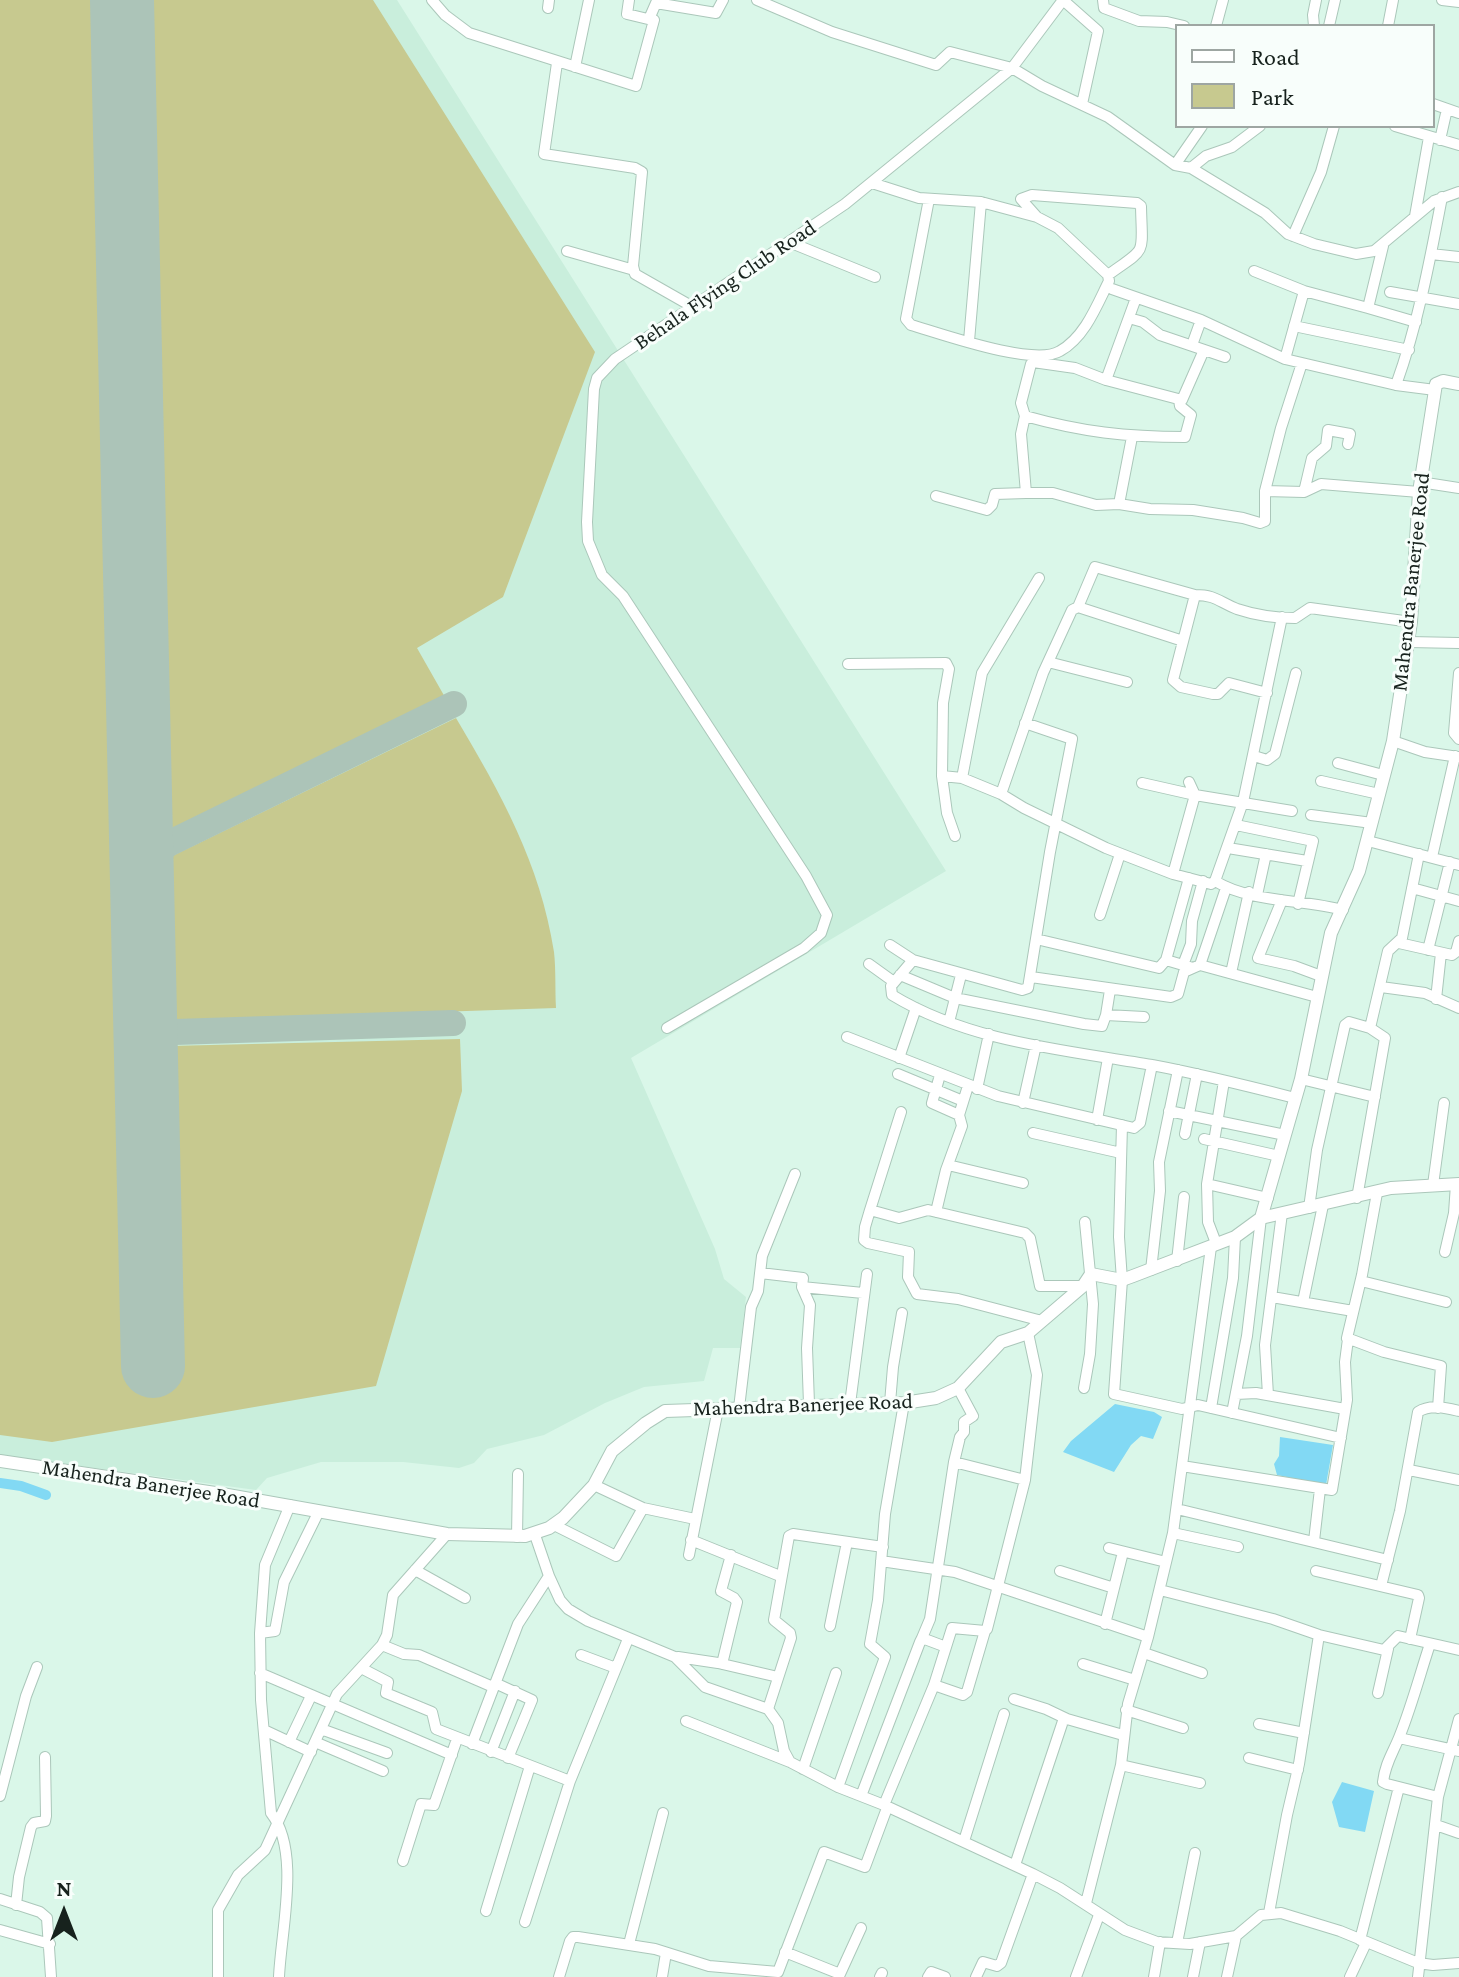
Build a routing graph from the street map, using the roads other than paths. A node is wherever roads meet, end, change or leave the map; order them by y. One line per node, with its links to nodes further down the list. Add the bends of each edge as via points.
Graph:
1 (432, 0): 20 (street, via 469,33)
2 (589, 0): 21 (street)
3 (629, 0): 14 (street, via 627,14)
4 (723, 0): 14 (street, via 716,13 658,2)
5 (757, 0): 22 (street, via 832,32 928,63 938,65 950,52)
6 (1063, 0): 22 (street, Behala Flying Club Road); 23 (street, via 1098,31)
7 (1103, 0): 19 (street, via 1104,8 1133,19)
8 (1223, 0): 15 (street)
9 (1316, 0): 16 (street)
10 (1335, 0): 17 (street)
11 (1393, 0): 18 (street)
12 (1442, 0): 13 (street)
13 (1459, 2)
14 (648, 19): 21 (street, via 636,86)
15 (1217, 24)
16 (1314, 24)
17 (1329, 24)
18 (1388, 24)
19 (1175, 25)
20 (557, 63): 21 (street); 48 (street, via 544,154 642,172)
21 (575, 67)
22 (1012, 68): 23 (street); 35 (street, Behala Flying Club Road)
23 (1082, 104): 33 (street)
24 (1435, 105): 25 (street)
25 (1447, 109): 26 (street); 31 (street)
26 (1459, 113)
27 (1201, 128): 33 (street)
28 (1257, 128): 34 (street)
29 (1333, 128): 42 (street)
30 (1401, 128): 31 (street)
31 (1434, 139): 32 (street); 40 (street)
32 (1459, 145)
33 (1175, 165): 34 (street)
34 (1191, 168): 42 (street)
35 (872, 183): 38 (street); 43 (street, Behala Flying Club Road)
36 (1459, 192): 37 (street)
37 (1442, 197): 40 (street); 46 (street)
38 (929, 199): 39 (street); 64 (street, via 906,319 911,325)
39 (981, 202): 41 (street); 64 (street)
40 (1415, 216): 44 (street)
41 (1037, 217): 50 (street, via 1058,228); 50 (street, via 1021,199 1032,195 1141,206 1142,248)
42 (1293, 236): 44 (street, via 1356,254)
43 (789, 242): 51 (street); 58 (street, Behala Flying Club Road)
44 (1383, 246): 59 (street)
45 (567, 251): 48 (street)
46 (1431, 254): 47 (street); 56 (street)
47 (1459, 257)
48 (634, 270): 58 (street)
49 (1254, 271): 53 (street)
50 (1108, 275): 64 (street, via 1090,321 1062,351 1025,355)
51 (875, 277)
52 (1112, 289): 55 (street)
53 (1304, 291): 59 (street); 63 (street)
54 (1390, 292): 56 (street)
55 (1136, 298): 60 (street); 61 (street)
56 (1421, 299): 57 (street); 62 (street)
57 (1459, 304)
58 (693, 307): 168 (street, Behala Flying Club Road, via 615,359 597,378 588,541 602,575 631,608 827,915 821,933 804,948)
59 (1368, 308): 62 (street)
60 (1129, 318): 65 (street); 71 (street)
61 (1201, 320): 65 (street); 69 (street)
62 (1416, 322): 67 (street)
63 (1294, 326): 67 (street); 69 (street)
64 (969, 341)
65 (1192, 345): 66 (street)
66 (1204, 350): 68 (street); 75 (street, via 1186,396)
67 (1409, 350): 73 (street)
68 (1225, 357)
69 (1285, 359): 70 (street)
70 (1302, 363): 73 (street); 81 (street)
71 (1106, 380): 75 (street); 76 (street, via 1075,368 1033,362 1021,403)
72 (1459, 384): 74 (street, via 1440,381)
73 (1396, 385): 74 (street)
74 (1435, 390): 79 (street, Mahendra Banerjee Road)
75 (1179, 400): 77 (street, via 1191,415 1185,437)
76 (1025, 416): 77 (street); 83 (street, via 1021,434)
77 (1132, 437): 85 (street)
78 (1348, 444): 82 (street, via 1350,434 1328,430 1326,446 1312,458)
79 (1419, 487): 80 (street); 82 (street, via 1321,484); 90 (street, Mahendra Banerjee Road)
80 (1459, 488)
81 (1265, 491): 82 (street); 85 (street, via 1266,517 1260,523)
82 (1304, 492)
83 (1026, 493): 84 (street, via 995,494 987,510); 85 (street)
84 (936, 496)
85 (1119, 504)
86 (1039, 578): 108 (street, via 982,673)
87 (1195, 595): 88 (street, via 1095,567); 89 (street); 91 (street)
88 (1078, 607): 91 (street); 94 (street)
89 (1282, 617): 90 (street, via 1299,617 1310,608); 99 (street)
90 (1411, 622): 92 (street, Mahendra Banerjee Road)
91 (1183, 641): 99 (street, via 1173,677 1181,687 1218,694 1229,683)
92 (1409, 642): 93 (street); 102 (street, Mahendra Banerjee Road)
93 (1459, 643)
94 (1048, 662): 98 (street); 100 (street)
95 (848, 664): 107 (street, via 949,666)
96 (1296, 673): 103 (street, via 1275,754 1267,760)
97 (1459, 673): 101 (street, via 1454,733)
98 (1127, 682)
99 (1267, 693): 103 (street)
100 (1025, 723): 112 (street); 118 (street, via 1072,739)
101 (1459, 739)
102 (1393, 741): 104 (street); 106 (street, Mahendra Banerjee Road)
103 (1254, 756): 115 (street)
104 (1457, 757): 127 (street)
105 (1338, 763): 106 (street)
106 (1383, 775): 113 (street, Mahendra Banerjee Road)
107 (942, 776): 108 (street); 121 (street)
108 (962, 778): 112 (street)
109 (1321, 781): 113 (street)
110 (1189, 782): 114 (street)
111 (1142, 783): 114 (street)
112 (1001, 794): 118 (street)
113 (1379, 794): 119 (street, Mahendra Banerjee Road)
114 (1195, 795): 115 (street); 130 (street)
115 (1243, 802): 116 (street); 120 (street)
116 (1292, 811)
117 (1311, 815): 119 (street)
118 (1057, 822): 124 (street); 143 (street)
119 (1372, 823): 122 (street, Mahendra Banerjee Road)
120 (1236, 825): 123 (street); 128 (street, via 1313,841)
121 (955, 836)
122 (1368, 841): 126 (street); 141 (street, Mahendra Banerjee Road)
123 (1228, 848): 125 (street); 133 (street)
124 (1120, 854): 130 (street); 142 (street)
125 (1266, 854): 128 (street); 136 (street)
126 (1419, 854): 127 (street); 135 (street)
127 (1432, 857): 129 (street)
128 (1307, 861): 140 (street)
129 (1455, 863): 137 (street)
130 (1173, 874): 131 (street)
131 (1189, 878): 132 (street); 150 (street)
132 (1203, 881): 133 (street); 152 (street, via 1192,921)
133 (1215, 881): 134 (street)
134 (1226, 888): 136 (street); 152 (street)
135 (1412, 888): 137 (street); 145 (street)
136 (1253, 894): 138 (street); 153 (street)
137 (1441, 896): 139 (street); 147 (street)
138 (1282, 900): 140 (street); 155 (street, via 1258,958)
139 (1459, 901)
140 (1298, 904): 141 (street)
141 (1343, 910): 155 (street, Mahendra Banerjee Road, via 1331,933)
142 (1100, 915)
143 (1036, 939): 150 (street, via 1155,968); 156 (street)
144 (1459, 941): 148 (street, via 1455,954)
145 (1399, 943): 147 (street); 158 (street, via 1388,951)
146 (890, 945): 149 (street)
147 (1428, 950): 148 (street)
148 (1441, 953): 162 (street)
149 (913, 960): 154 (street); 157 (street)
150 (1166, 960): 152 (street)
151 (869, 964): 157 (street)
152 (1192, 966): 153 (street); 159 (street, via 1184,972 1175,996)
153 (1231, 973): 160 (street)
154 (961, 975): 156 (street, via 1026,990); 161 (street)
155 (1321, 976): 160 (street, Mahendra Banerjee Road)
156 (1031, 977): 159 (street)
157 (897, 979): 161 (street); 163 (street, via 892,995)
158 (1381, 987): 162 (street); 169 (street)
159 (1110, 990): 165 (street)
160 (1317, 997): 180 (street, Mahendra Banerjee Road)
161 (955, 998): 165 (street, via 1098,1027); 167 (street)
162 (1436, 999): 164 (street)
163 (916, 1008): 167 (street); 173 (street)
164 (1459, 1008)
165 (1106, 1015): 166 (street)
166 (1144, 1017)
167 (949, 1022): 170 (street)
168 (667, 1028)
169 (1370, 1028): 182 (street, via 1346,1023); 185 (street, via 1385,1038)
170 (989, 1034): 172 (street); 183 (street)
171 (847, 1037): 173 (street)
172 (1036, 1045): 174 (street); 188 (street)
173 (899, 1058): 179 (street)
174 (1108, 1058): 175 (street); 194 (street)
175 (1152, 1065): 176 (street); 196 (street, via 1140,1123 1134,1128)
176 (1178, 1070): 178 (street); 190 (street)
177 (898, 1074): 184 (street)
178 (1197, 1074): 181 (street); 192 (street)
179 (940, 1075): 183 (street); 184 (street)
180 (1301, 1079): 182 (street); 186 (street, Mahendra Banerjee Road)
181 (1224, 1081): 186 (street); 195 (street)
182 (1333, 1086): 185 (street); 214 (street)
183 (972, 1087): 187 (street); 188 (street)
184 (936, 1090): 187 (street); 193 (street, via 932,1103)
185 (1375, 1097): 212 (street)
186 (1295, 1098): 199 (street, Mahendra Banerjee Road)
187 (963, 1101): 193 (street)
188 (1023, 1103): 194 (street)
189 (1444, 1103): 208 (street)
190 (1169, 1111): 192 (street); 224 (street, via 1159,1162)
191 (901, 1112): 215 (street)
192 (1189, 1114): 195 (street); 198 (street)
193 (959, 1115): 203 (street, via 962,1126)
194 (1097, 1120): 196 (street)
195 (1219, 1120): 199 (street); 200 (street)
196 (1122, 1125): 201 (street)
197 (1033, 1133): 201 (street)
198 (1185, 1134)
199 (1285, 1135): 202 (street, Mahendra Banerjee Road)
200 (1210, 1140): 202 (street); 206 (street)
201 (1121, 1153): 228 (street)
202 (1279, 1156): 211 (street, Mahendra Banerjee Road)
203 (948, 1165): 205 (street); 216 (street)
204 (795, 1174): 225 (street)
205 (1023, 1183)
206 (1207, 1184): 211 (street); 221 (street)
207 (1458, 1184): 208 (street); 222 (street)
208 (1433, 1185): 209 (street)
209 (1377, 1193): 212 (street); 229 (street)
210 (1184, 1197): 223 (street)
211 (1268, 1198): 218 (street, Mahendra Banerjee Road)
212 (1357, 1198): 213 (street)
213 (1323, 1205): 214 (street); 234 (street)
214 (1309, 1208): 217 (street)
215 (870, 1210): 216 (street, via 899,1218); 238 (street, via 864,1240 909,1252 908,1277 917,1294)
216 (936, 1212): 230 (street, via 1025,1233 1040,1286)
217 (1282, 1213): 218 (street); 233 (street)
218 (1261, 1218): 220 (street); 243 (street)
219 (1085, 1222): 227 (street)
220 (1235, 1237): 221 (street); 251 (street)
221 (1213, 1245): 223 (street); 249 (street)
222 (1445, 1252)
223 (1177, 1261): 224 (street)
224 (1151, 1270): 228 (street)
225 (760, 1273): 231 (street, via 803,1278); 250 (street)
226 (867, 1274): 232 (street)
227 (1091, 1274): 228 (street); 230 (street, Mahendra Banerjee Road); 242 (street, via 1092,1323)
228 (1122, 1280): 249 (street, via 1114,1394 1182,1409)
229 (1361, 1281): 235 (street); 236 (street)
230 (1083, 1286): 238 (street, Mahendra Banerjee Road)
231 (802, 1287): 232 (street); 247 (street, via 810,1305)
232 (863, 1293): 248 (street)
233 (1272, 1297): 234 (street); 244 (street, via 1264,1349)
234 (1303, 1302): 236 (street)
235 (1446, 1302)
236 (1353, 1311): 240 (street)
237 (902, 1313): 245 (street)
238 (1042, 1321): 239 (street, Mahendra Banerjee Road)
239 (1028, 1333): 241 (street, Mahendra Banerjee Road, via 1001,1342); 263 (street, via 1037,1375)
240 (1348, 1339): 252 (street, via 1441,1366); 254 (street)
241 (958, 1388): 246 (street, Mahendra Banerjee Road); 259 (street, via 973,1416 964,1422)
242 (1084, 1388)
243 (1236, 1394): 244 (street); 256 (street)
244 (1268, 1395): 254 (street)
245 (890, 1403): 246 (street, Mahendra Banerjee Road); 248 (street, Mahendra Banerjee Road)
246 (904, 1403): 282 (street)
247 (809, 1404): 248 (street, Mahendra Banerjee Road); 250 (street, Mahendra Banerjee Road)
248 (850, 1404)
249 (1190, 1406): 251 (street); 260 (street)
250 (739, 1408): 253 (street, Mahendra Banerjee Road)
251 (1211, 1408): 256 (street)
252 (1438, 1408): 255 (street); 261 (street, via 1418,1412)
253 (718, 1409): 265 (street, Mahendra Banerjee Road, via 665,1411 612,1451); 271 (street)
254 (1345, 1409): 257 (street)
255 (1459, 1411)
256 (1232, 1413): 257 (street)
257 (1341, 1438): 266 (street, via 1334,1488)
258 (0, 1461): 267 (street, Mahendra Banerjee Road)
259 (954, 1462): 263 (street); 291 (street)
260 (1182, 1466): 266 (street); 269 (street)
261 (1409, 1470): 264 (street); 288 (street)
262 (518, 1474): 278 (street)
263 (1025, 1480): 273 (street)
264 (1459, 1480)
265 (594, 1485): 268 (street); 272 (street)
266 (1320, 1489): 280 (street)
267 (290, 1505): 270 (street, Mahendra Banerjee Road); 305 (street, via 265,1565)
268 (643, 1508): 271 (street); 272 (street, via 616,1556)
269 (1177, 1509): 275 (street); 280 (street)
270 (319, 1511): 276 (street, Mahendra Banerjee Road); 305 (street, via 284,1582 275,1631)
271 (695, 1519): 279 (street)
272 (554, 1525): 277 (street)
273 (1015, 1525): 274 (street); 297 (street)
274 (1029, 1528)
275 (1173, 1533): 283 (street); 289 (street)
276 (447, 1534): 278 (street, Mahendra Banerjee Road); 292 (street)
277 (536, 1534): 278 (street, Mahendra Banerjee Road); 295 (street)
278 (517, 1537)
279 (691, 1540): 286 (street); 287 (street)
280 (1314, 1541): 288 (street)
281 (847, 1542): 282 (street); 296 (street, via 791,1534); 303 (street)
282 (883, 1547): 290 (street)
283 (1238, 1547)
284 (1109, 1548): 285 (street)
285 (1123, 1552): 289 (street); 300 (street)
286 (689, 1555)
287 (731, 1555): 296 (street); 318 (street, via 721,1591 737,1602)
288 (1388, 1560): 298 (street)
289 (1166, 1562): 299 (street)
290 (881, 1564): 291 (street); 368 (street, via 870,1644 885,1657)
291 (939, 1568): 297 (street); 307 (street)
292 (415, 1570): 301 (street); 312 (street, via 391,1599)
293 (1060, 1571): 300 (street)
294 (1316, 1571): 298 (street)
295 (549, 1576): 308 (street, via 568,1609); 328 (street, via 519,1622)
296 (780, 1576): 326 (street, via 774,1620 792,1635)
297 (1000, 1586): 302 (street); 304 (street)
298 (1381, 1586): 309 (street, via 1419,1596)
299 (1161, 1587): 306 (street); 310 (street)
300 (1114, 1588): 302 (street)
301 (465, 1598)
302 (1105, 1624): 310 (street)
303 (830, 1626)
304 (985, 1631): 313 (street, via 953,1627); 329 (street, via 967,1692)
305 (260, 1633): 323 (street)
306 (1319, 1635): 314 (street); 345 (street)
307 (922, 1638): 313 (street); 371 (street)
308 (628, 1639): 317 (street); 322 (street)
309 (1410, 1639): 311 (street); 314 (street, via 1395,1637)
310 (1146, 1644): 325 (street); 327 (street)
311 (1430, 1644): 315 (street); 347 (street)
312 (382, 1645): 321 (street); 328 (street)
313 (946, 1647): 329 (street)
314 (1388, 1649): 331 (street)
315 (1459, 1650)
316 (581, 1655): 322 (street)
317 (675, 1657): 318 (street); 335 (street, via 705,1687)
318 (722, 1664): 326 (street)
319 (1083, 1664): 327 (street)
320 (37, 1667): 365 (street)
321 (361, 1668): 334 (street); 348 (street, via 388,1682 386,1693 432,1712 434,1728)
322 (616, 1668): 366 (street)
323 (260, 1673): 332 (street); 344 (street)
324 (836, 1673): 362 (street)
325 (1202, 1673)
326 (778, 1677): 335 (street)
327 (1135, 1680): 336 (street)
328 (494, 1685): 330 (street); 350 (street)
329 (934, 1685): 373 (street)
330 (515, 1691): 353 (street); 357 (street, via 532,1700)
331 (1378, 1693)
332 (311, 1696): 334 (street); 349 (street)
333 (1014, 1699): 338 (street)
334 (332, 1706): 343 (street); 355 (street)
335 (768, 1709): 359 (street)
336 (1126, 1710): 342 (street); 346 (street)
337 (1004, 1714): 378 (street)
338 (1067, 1719): 346 (street); 381 (street)
339 (1459, 1719): 352 (street)
340 (686, 1721): 359 (street)
341 (1259, 1724): 345 (street)
342 (1183, 1728)
343 (321, 1729): 351 (street); 354 (street)
344 (264, 1730): 349 (street); 375 (street, via 271,1813)
345 (1304, 1733): 363 (street)
346 (1123, 1735): 360 (street)
347 (1399, 1738): 352 (street); 369 (street, via 1383,1777 1383,1782)
348 (457, 1739): 350 (street); 355 (street)
349 (289, 1742): 351 (street)
350 (472, 1744): 353 (street)
351 (313, 1747): 364 (street); 375 (street)
352 (1455, 1750): 372 (street)
353 (491, 1752): 357 (street)
354 (387, 1753)
355 (452, 1755): 380 (street, via 434,1805 421,1804)
356 (45, 1757): 385 (street, via 46,1816 31,1827)
357 (508, 1758): 361 (street)
358 (1249, 1758): 363 (street)
359 (790, 1762): 362 (street)
360 (1121, 1765): 367 (street); 384 (street)
361 (530, 1766): 366 (street); 386 (street)
362 (803, 1769): 368 (street)
363 (1298, 1770): 387 (street)
364 (383, 1771)
365 (3, 1778): 370 (street)
366 (570, 1781): 389 (street)
367 (1200, 1783)
368 (838, 1787): 371 (street)
369 (1399, 1787): 372 (street); 393 (street)
370 (0, 1796)
371 (861, 1796): 373 (street)
372 (1438, 1797): 376 (street)
373 (886, 1806): 378 (street); 399 (street, via 865,1867 824,1852)
374 (663, 1813): 398 (street)
375 (279, 1823): 405 (street, via 265,1850 238,1875 218,1910); 406 (street, via 289,1862)
376 (1436, 1825): 377 (street); 401 (street)
377 (1459, 1833)
378 (964, 1841): 381 (street)
379 (1195, 1853): 396 (street)
380 (403, 1861)
381 (1015, 1865): 382 (street)
382 (1033, 1874): 384 (street); 411 (street, via 1001,1963 983,1962)
383 (0, 1899): 385 (street)
384 (1086, 1903): 388 (street)
385 (16, 1905): 397 (street, via 47,1918)
386 (486, 1911)
387 (1269, 1913): 392 (street); 393 (street, via 1294,1916)
388 (1099, 1915): 394 (street); 412 (street)
389 (525, 1922)
390 (861, 1928): 399 (street, via 840,1974)
391 (0, 1930): 397 (street)
392 (1236, 1936): 395 (street); 415 (street)
393 (1363, 1941): 401 (street); 416 (street)
394 (1160, 1942): 396 (street); 413 (street)
395 (1200, 1942): 396 (street); 414 (street)
396 (1177, 1943)
397 (50, 1944): 404 (street)
398 (629, 1944): 400 (street); 407 (street, via 573,1937)
399 (785, 1952): 403 (street)
400 (666, 1953): 403 (street, via 709,1966); 408 (street)
401 (1418, 1963): 402 (street); 417 (street)
402 (1459, 1963)
403 (782, 1974)
404 (51, 1977)
405 (218, 1977)
406 (279, 1977)
407 (559, 1977)
408 (662, 1977)
409 (928, 1977): 410 (street, via 934,1972)
410 (945, 1977)
411 (976, 1977)
412 (1076, 1977)
413 (1154, 1977)
414 (1193, 1977)
415 (1227, 1977)
416 (1350, 1977)
417 (1418, 1977)

